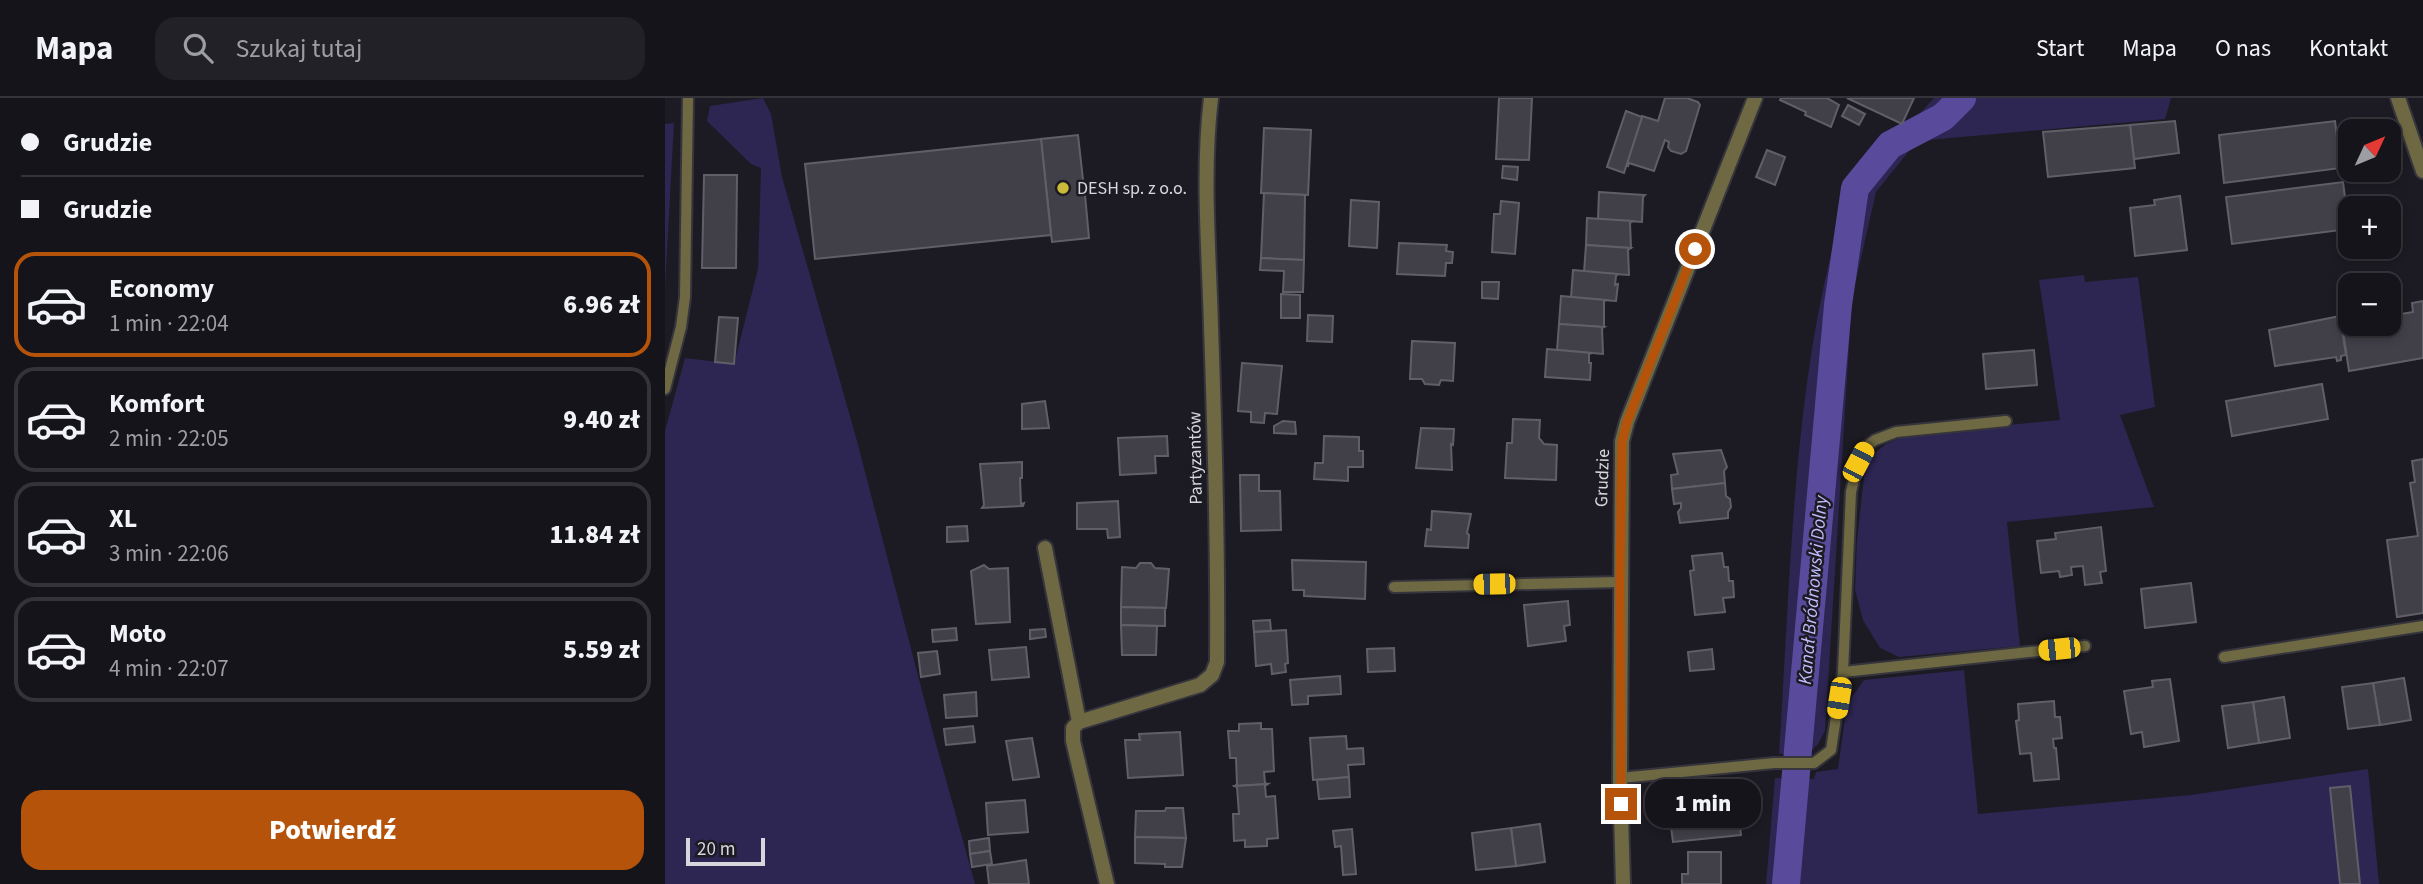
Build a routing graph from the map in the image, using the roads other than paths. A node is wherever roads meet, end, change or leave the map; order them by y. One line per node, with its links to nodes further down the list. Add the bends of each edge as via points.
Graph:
1 (688, 98): 6 (lane, via 684,297)
2 (1212, 98): 15 (street, Partyzantów, via 1208,234 1217,662 1212,675 1200,685)
3 (1755, 98): 9 (street, Grudzie, via 1627,422 1622,442)
4 (2399, 98): 5 (street)
5 (2423, 171)
6 (665, 389)
7 (2006, 421): 14 (lane, via 1896,432 1867,446 1851,492)
8 (1045, 548): 15 (street)
9 (1620, 582): 10 (lane); 16 (street, Grudzie)
10 (1394, 586)
11 (2423, 626): 13 (lane)
12 (2085, 646): 14 (lane)
13 (2224, 657)
14 (1843, 672): 16 (lane, via 1831,750 1814,763)
15 (1079, 722): 17 (street, via 1073,728 1073,741)
16 (1620, 778): 18 (street, Grudzie)
17 (1107, 884)
18 (1623, 884)

